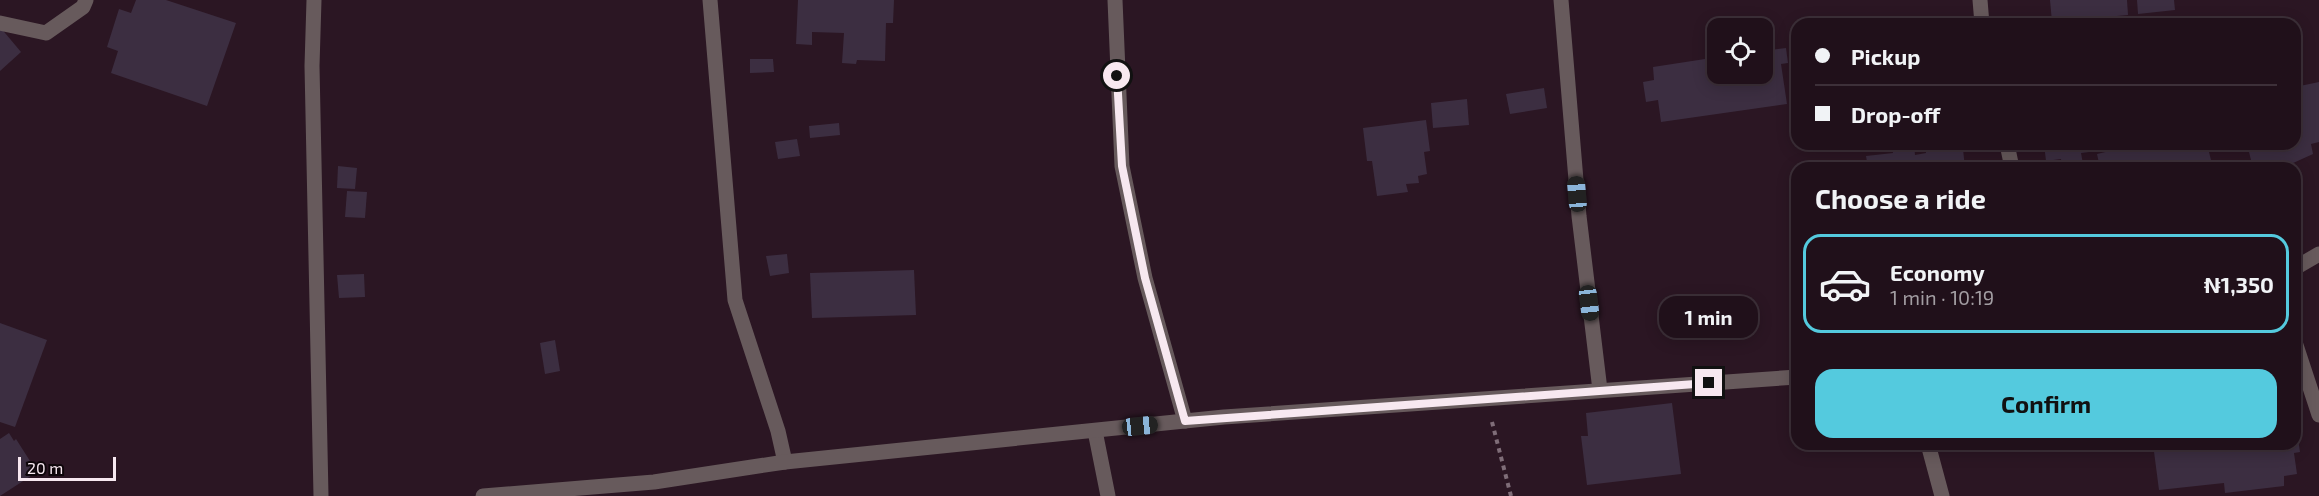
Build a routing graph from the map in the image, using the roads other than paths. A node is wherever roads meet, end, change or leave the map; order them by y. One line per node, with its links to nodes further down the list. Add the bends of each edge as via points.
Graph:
1 (86, 0): 8 (street, via 83,7 46,33)
2 (314, 0): 20 (street)
3 (710, 0): 18 (street, via 735,300)
4 (1115, 0): 15 (street, via 1122,166 1145,278)
5 (1561, 0): 13 (street, via 1579,216)
6 (1980, 0): 7 (street)
7 (1982, 18)
8 (0, 23)
9 (2319, 254): 10 (street)
10 (2301, 264)
11 (2301, 360): 14 (street)
12 (1791, 377): 13 (street)
13 (1600, 390): 15 (street)
14 (2319, 415)
15 (1185, 421): 16 (street)
16 (1095, 430): 18 (street); 22 (street)
17 (1930, 450): 23 (street)
18 (785, 462): 19 (street)
19 (655, 489): 21 (street)
20 (321, 496)
21 (483, 496)
22 (1108, 496)
23 (1942, 496)

